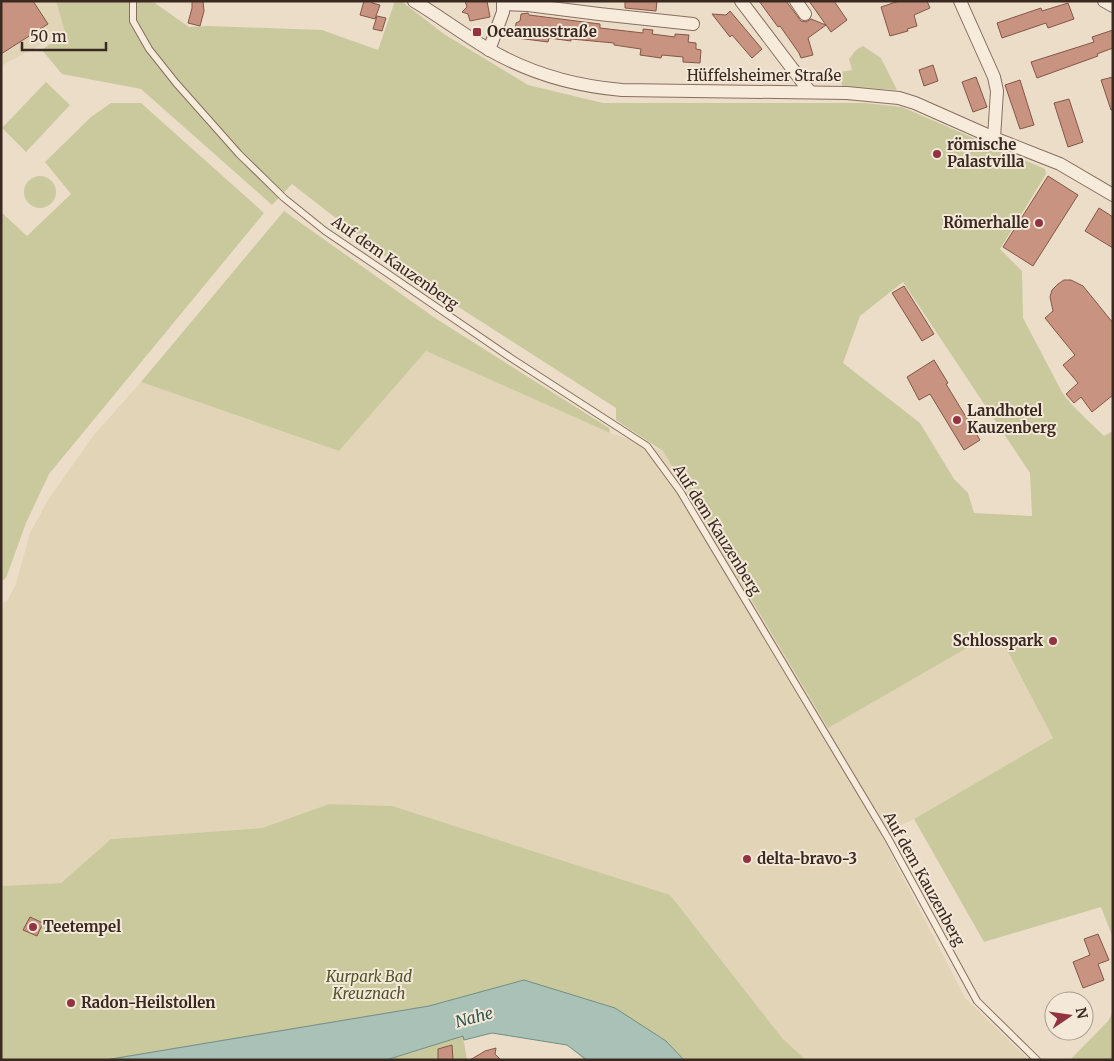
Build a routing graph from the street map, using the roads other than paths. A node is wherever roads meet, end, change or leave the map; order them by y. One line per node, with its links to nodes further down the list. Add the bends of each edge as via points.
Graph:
1 (133, 1): 17 (lane, Auf dem Kauzenberg, via 133,21 149,49 239,154 284,198 325,231 415,293 647,446 680,491 888,838 976,1001)
2 (414, 1): 13 (street, Hüffelsheimer Straße)
3 (597, 1): 10 (street)
4 (741, 1): 14 (street)
5 (796, 1): 11 (street)
6 (960, 1): 15 (street, via 994,77 997,91)
7 (1104, 1): 9 (street)
8 (503, 3): 10 (street); 13 (street, via 501,21)
9 (1113, 6)
10 (599, 14): 12 (street)
11 (805, 14)
12 (693, 24)
13 (489, 50): 14 (street, Hüffelsheimer Straße, via 560,80 600,88 673,92)
14 (810, 92): 15 (street, Hüffelsheimer Straße, via 899,98)
15 (994, 138): 16 (street, Hüffelsheimer Straße, via 1060,164)
16 (1113, 195)
17 (1037, 1060)

